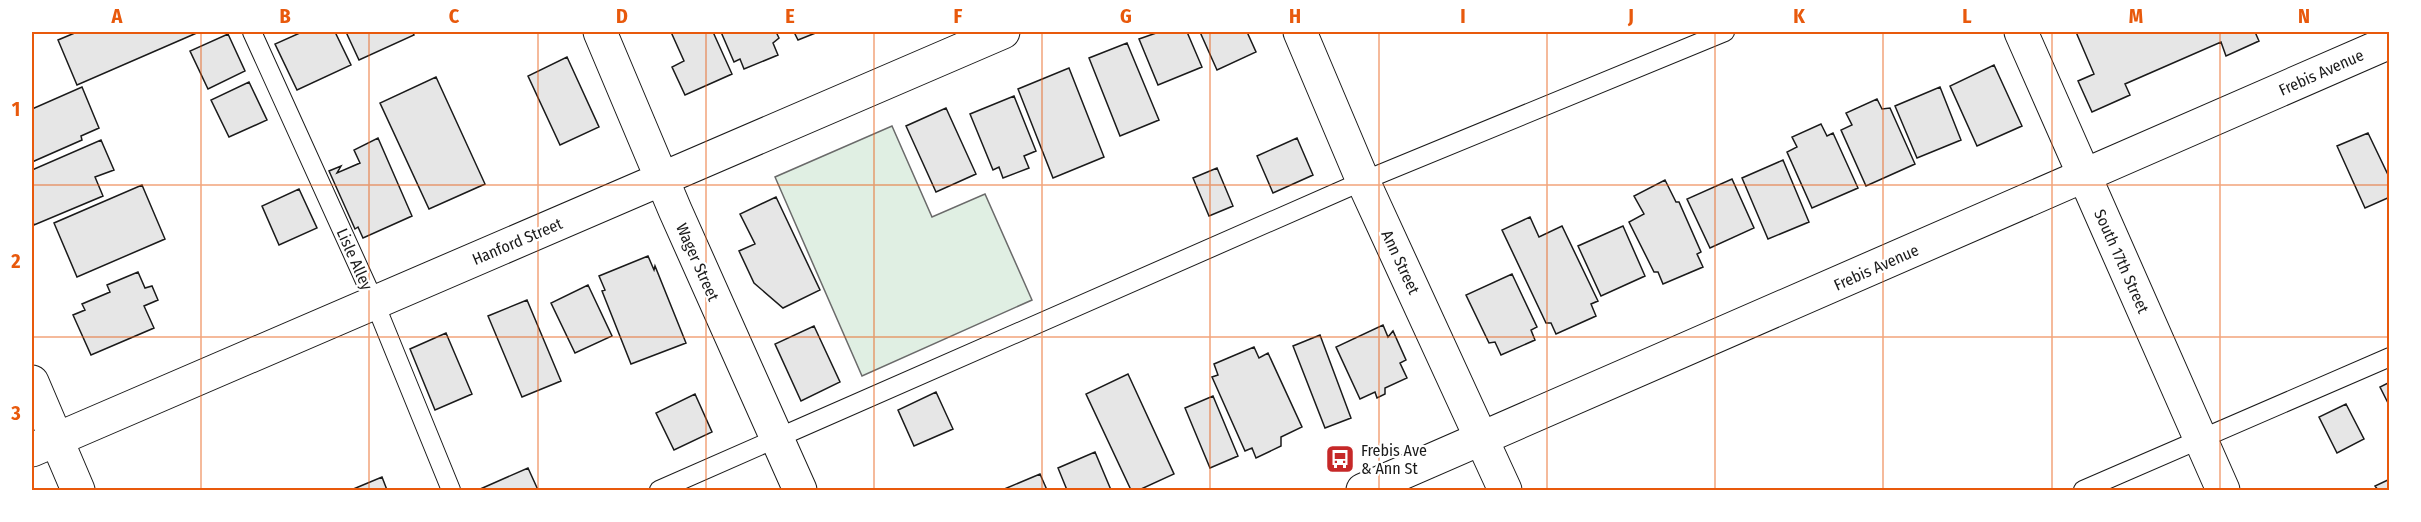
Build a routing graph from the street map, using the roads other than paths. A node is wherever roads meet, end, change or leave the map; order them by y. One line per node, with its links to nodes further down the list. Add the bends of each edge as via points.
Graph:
1 (255, 32): 11 (lane, Lisle Alley)
2 (600, 32): 9 (street, Wager Street)
3 (1003, 32): 9 (street, Hanford Street)
4 (1300, 32): 10 (street, Ann Street)
5 (1725, 32): 10 (lane)
6 (2021, 32): 8 (street, South 17th Street)
7 (2390, 42): 8 (street, Frebis Avenue)
8 (2084, 176): 15 (street, Frebis Avenue); 16 (street, South 17th Street)
9 (662, 180): 11 (street, Hanford Street); 14 (street, Wager Street)
10 (1364, 181): 14 (lane); 15 (street, Ann Street)
11 (374, 301): 17 (street, Hanford Street); 19 (lane, Lisle Alley)
12 (2390, 357): 16 (lane)
13 (32, 382): 17 (street)
14 (776, 438): 20 (lane); 21 (street, Wager Street)
15 (1482, 439): 22 (street, Frebis Avenue); 23 (street, Ann Street)
16 (2201, 439): 24 (lane); 25 (street, South 17th Street)
17 (43, 445): 18 (street)
18 (78, 490)
19 (450, 490)
20 (659, 490)
21 (800, 490)
22 (1363, 490)
23 (1505, 490)
24 (2083, 490)
25 (2223, 490)

